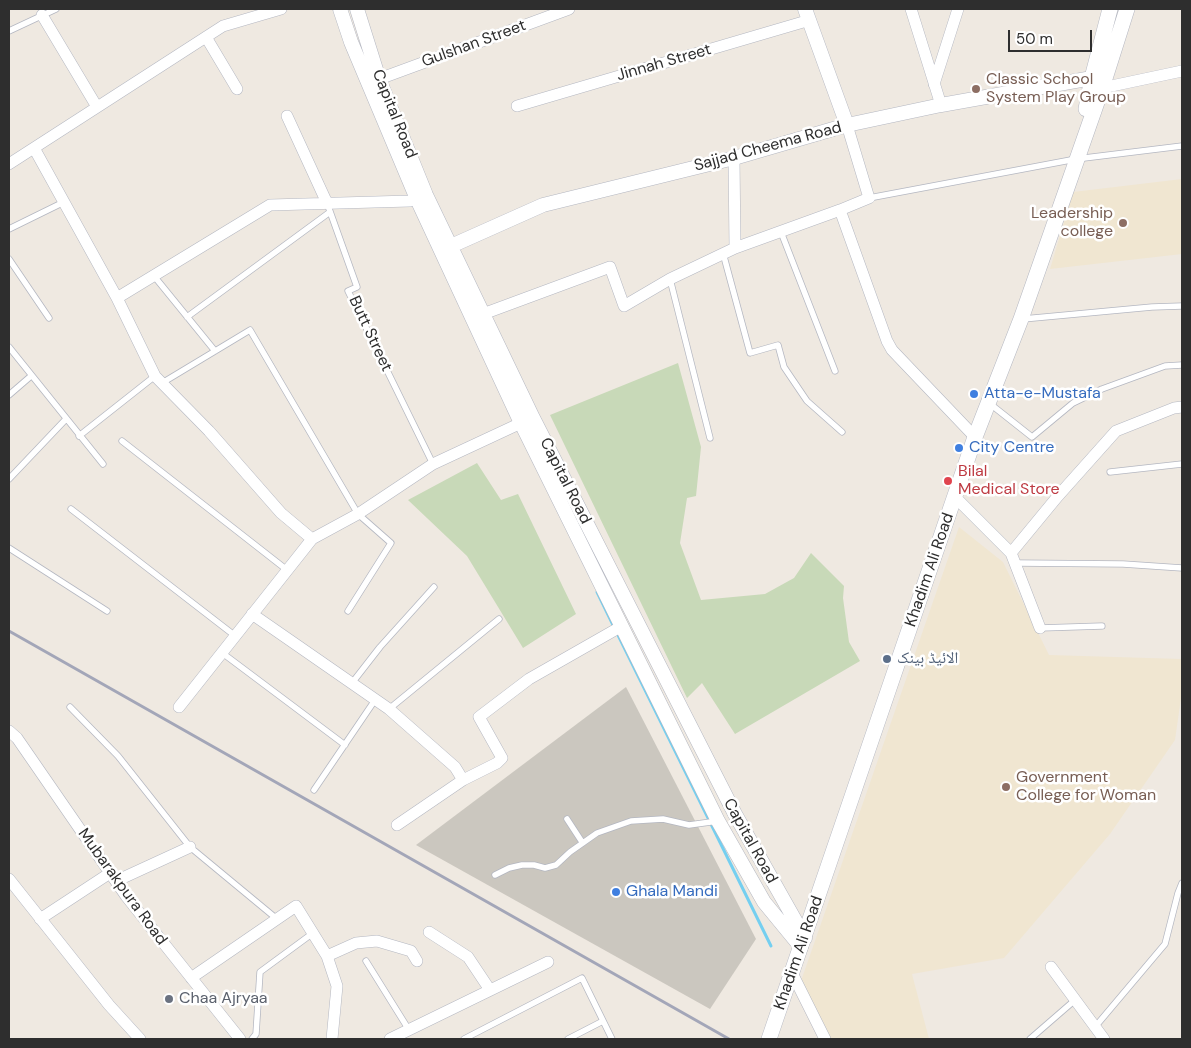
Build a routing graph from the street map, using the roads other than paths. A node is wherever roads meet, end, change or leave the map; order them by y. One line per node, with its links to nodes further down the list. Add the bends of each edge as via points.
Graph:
1 (56, 9): 10 (lane)
2 (281, 9): 13 (street, via 223,26)
3 (340, 9): 29 (street)
4 (357, 9): 15 (street, Capital Road)
5 (569, 9): 15 (street, Gulshan Street)
6 (912, 9): 17 (street)
7 (958, 9): 17 (street)
8 (1110, 9): 16 (main road, Khadim Ali Road)
9 (1127, 9): 16 (main road, Khadim Ali Road)
10 (42, 15): 12 (lane); 21 (street)
11 (808, 15): 20 (street, Jinnah Street); 23 (street)
12 (9, 31)
13 (206, 37): 18 (street); 21 (street)
14 (1182, 72): 16 (street)
15 (379, 79): 29 (street, Capital Road)
16 (1097, 83): 19 (street, Sajjad Cheema Road); 27 (main road, Khadim Ali Road)
17 (934, 84): 19 (street)
18 (237, 89)
19 (941, 105): 23 (street, Sajjad Cheema Road)
20 (517, 106)
21 (97, 107): 25 (street)
22 (287, 116): 32 (street)
23 (847, 125): 26 (street, Sajjad Cheema Road); 30 (street)
24 (1182, 146): 27 (lane)
25 (34, 148): 28 (street); 31 (street)
26 (734, 158): 36 (street, Sajjad Cheema Road, via 542,205); 37 (street)
27 (1076, 159): 30 (lane); 47 (main road, Khadim Ali Road)
28 (9, 164)
29 (417, 198): 32 (street); 36 (street, Capital Road)
30 (869, 198): 33 (street)
31 (64, 202): 34 (lane); 42 (street)
32 (328, 207): 40 (street, via 270,205); 45 (lane); 65 (lane, Butt Street, via 357,287 348,291)
33 (840, 210): 35 (street); 62 (street, via 887,342)
34 (9, 229)
35 (781, 232): 37 (street); 51 (lane)
36 (443, 247): 44 (street, Capital Road); 58 (street)
37 (734, 248): 38 (street)
38 (723, 253): 41 (street); 59 (lane, via 750,353 778,345 784,367 806,401)
39 (9, 259): 46 (lane)
40 (154, 276): 42 (street); 45 (lane)
41 (670, 279): 44 (street, via 624,306 610,267); 61 (lane)
42 (117, 298): 53 (street)
43 (1182, 306): 47 (lane)
44 (483, 314): 58 (street, Capital Road)
45 (186, 317): 49 (lane)
46 (49, 318)
47 (1021, 319): 55 (main road, Khadim Ali Road)
48 (9, 348): 52 (lane)
49 (216, 351): 53 (lane); 71 (lane, via 250,330)
50 (1182, 365): 55 (lane, via 1165,366 1102,389 1073,403 1032,437)
51 (835, 371)
52 (31, 376): 54 (lane); 57 (lane)
53 (159, 380): 60 (lane); 72 (street, via 281,513)
54 (9, 395)
55 (988, 402): 62 (main road, Khadim Ali Road)
56 (1182, 407): 74 (street, via 1116,431 1058,496)
57 (66, 419): 60 (lane); 68 (lane)
58 (527, 421): 65 (street); 82 (street); 96 (street, Capital Road)
59 (842, 432)
60 (79, 436): 64 (lane)
61 (710, 438)
62 (975, 438): 69 (main road, Khadim Ali Road)
63 (122, 441): 76 (lane)
64 (103, 464)
65 (433, 464): 71 (street)
66 (1182, 464): 67 (lane)
67 (1110, 472)
68 (9, 479)
69 (955, 497): 74 (street); 110 (main road, Khadim Ali Road)
70 (72, 509): 85 (lane)
71 (358, 514): 72 (street); 79 (lane, via 391,543)
72 (312, 539): 76 (street)
73 (9, 548): 78 (lane)
74 (1014, 558): 75 (lane); 84 (street)
75 (1182, 568)
76 (287, 570): 80 (street)
77 (434, 587): 87 (lane)
78 (107, 611)
79 (348, 611)
80 (252, 614): 85 (street); 87 (street)
81 (499, 619): 91 (lane)
82 (622, 626): 94 (street, via 528,679 479,717 502,758); 98 (street)
83 (1102, 626): 84 (lane)
84 (1040, 628)
85 (234, 635): 86 (street)
86 (221, 652): 90 (street); 93 (lane)
87 (352, 683): 88 (street)
88 (375, 700): 91 (street); 93 (lane)
89 (70, 707): 101 (lane, via 118,756)
90 (179, 707)
91 (389, 710): 94 (street, via 455,767)
92 (9, 732): 103 (street, Mubarakpura Road, via 17,738)
93 (345, 744): 95 (lane)
94 (463, 780): 99 (street)
95 (314, 790)
96 (735, 814): 98 (street); 110 (street, Capital Road)
97 (567, 819): 100 (lane)
98 (718, 821): 100 (lane, via 689,825 663,819 631,821); 110 (street, via 764,902)
99 (398, 825)
100 (582, 842): 102 (lane, via 556,865 545,868 522,865)
101 (190, 847): 103 (street); 107 (lane)
102 (495, 875)
103 (113, 877): 106 (street); 117 (street, Mubarakpura Road)
104 (9, 879): 106 (street)
105 (1182, 883): 121 (lane, via 1165,944)
106 (40, 919): 123 (street)
107 (277, 919): 109 (street, via 296,906); 117 (street)
108 (428, 932): 118 (street, via 468,957)
109 (313, 933): 111 (street); 125 (lane, via 260,972 256,1034)
110 (803, 943): 116 (main road, Khadim Ali Road)
111 (328, 956): 113 (street, via 356,943 377,941 411,951); 126 (street, via 336,986)
112 (366, 961): 122 (lane)
113 (417, 961)
114 (548, 962): 118 (street)
115 (1051, 967): 119 (street)
116 (792, 973): 131 (main road, Khadim Ali Road); 132 (street)
117 (191, 978): 124 (street, Mubarakpura Road)
118 (490, 990): 122 (street)
119 (1075, 1000): 121 (street); 133 (lane)
120 (604, 1021): 128 (lane, via 582,978); 129 (lane); 130 (lane)
121 (1096, 1027): 134 (street)
122 (411, 1035): 127 (street)
123 (140, 1039)
124 (240, 1039)
125 (252, 1039)
126 (332, 1039)
127 (390, 1039)
128 (464, 1039)
129 (568, 1039)
130 (612, 1039)
131 (769, 1039)
132 (825, 1039)
133 (1030, 1039)
134 (1104, 1039)

